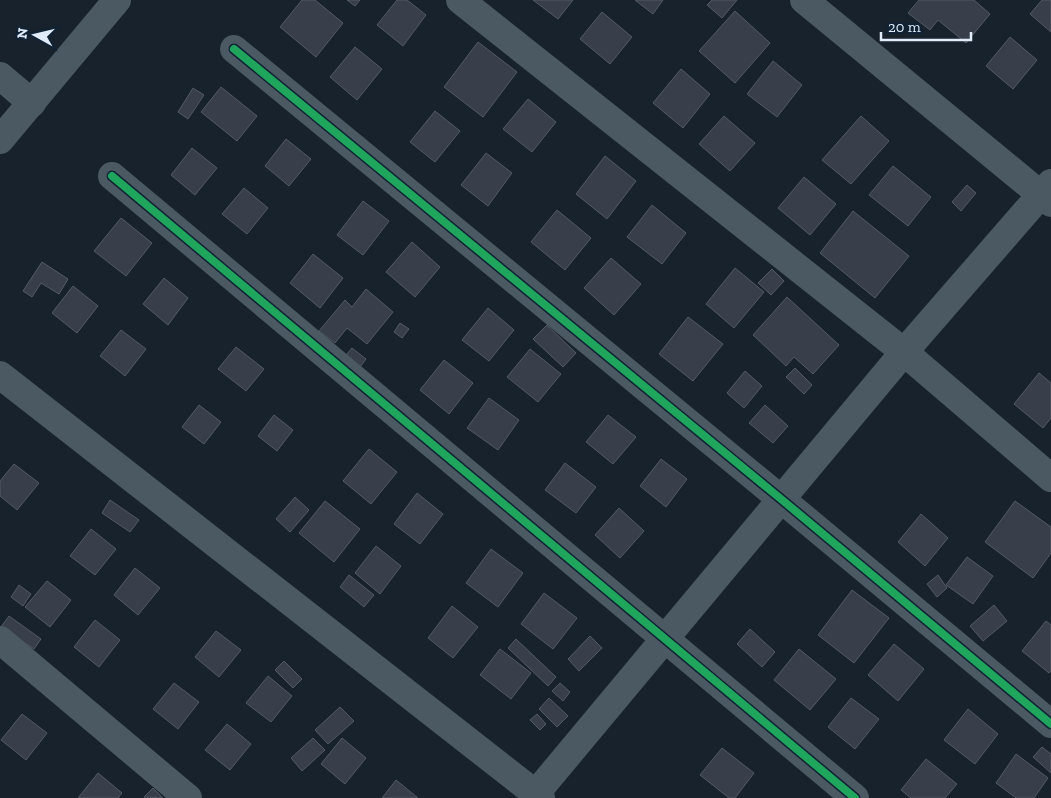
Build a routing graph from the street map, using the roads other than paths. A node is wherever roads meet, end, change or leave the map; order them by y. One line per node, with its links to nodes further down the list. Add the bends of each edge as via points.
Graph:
1 (117, 0): 6 (street)
2 (460, 0): 10 (street)
3 (804, 0): 9 (street)
4 (234, 49): 13 (street)
5 (0, 76): 6 (street)
6 (32, 103): 7 (street)
7 (0, 140)
8 (112, 176): 15 (street)
9 (1048, 194): 10 (street)
10 (904, 352): 12 (street); 13 (street)
11 (0, 375): 17 (street)
12 (1051, 478)
13 (781, 499): 15 (street); 16 (street)
14 (0, 640): 18 (street)
15 (664, 640): 17 (street); 19 (street)
16 (1051, 724)
17 (536, 797)
18 (188, 798)
19 (855, 798)

